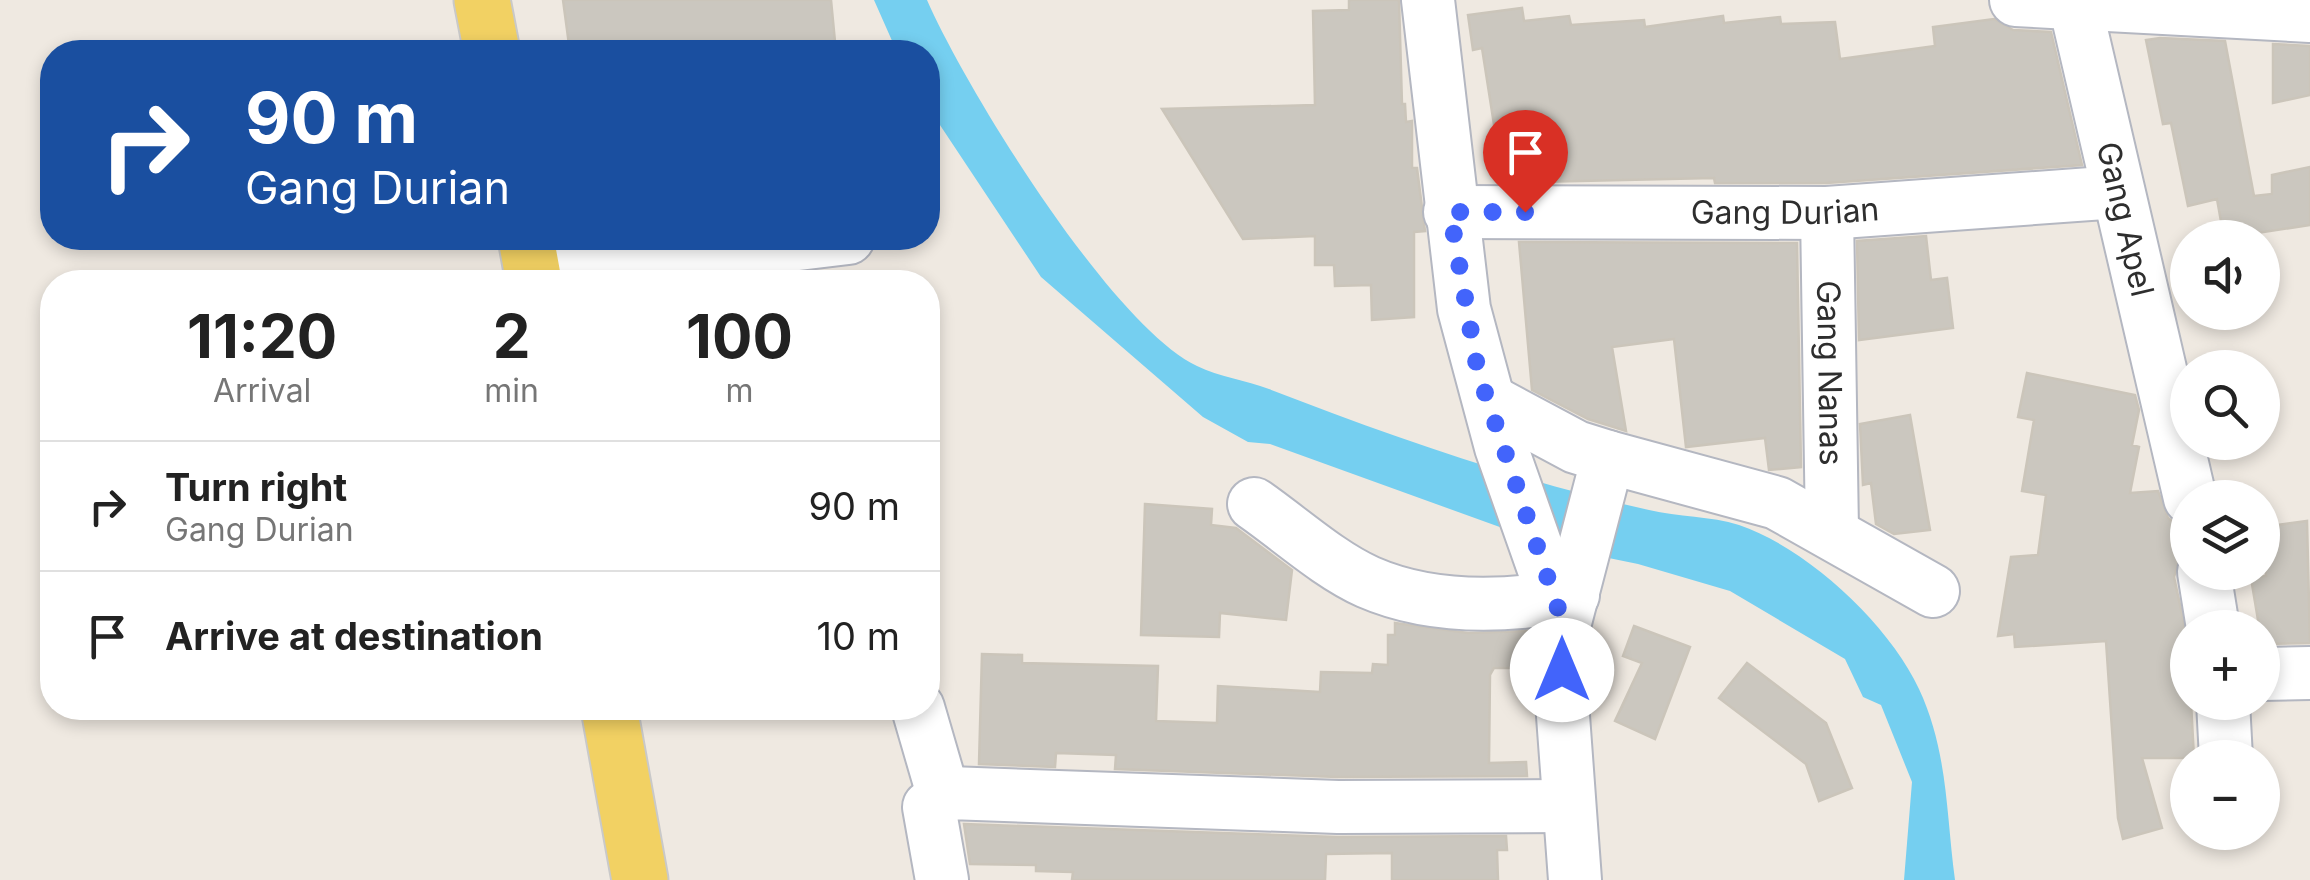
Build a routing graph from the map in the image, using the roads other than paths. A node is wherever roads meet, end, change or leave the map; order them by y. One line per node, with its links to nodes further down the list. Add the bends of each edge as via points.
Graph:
1 (482, 0): 6 (main road)
2 (1428, 0): 8 (street)
3 (2016, 0): 4 (street)
4 (2074, 1): 5 (street); 7 (street, Gang Apel)
5 (2310, 16)
6 (490, 40)
7 (2118, 192): 9 (street, Gang Durian); 14 (street, Gang Apel)
8 (1450, 212): 9 (street, Gang Durian); 12 (street, via 1464,309)
9 (1827, 213): 16 (street, Gang Nanas)
10 (707, 250): 11 (street)
11 (531, 265)
12 (1496, 424): 13 (street, via 1576,447); 18 (street)
13 (1604, 471): 16 (street, via 1777,502); 18 (street)
14 (2186, 480)
15 (1254, 504): 18 (street, via 1368,582 1487,606)
16 (1832, 531): 17 (street)
17 (1933, 591)
18 (1563, 596): 24 (street)
19 (2280, 674): 20 (street)
20 (2310, 674)
21 (611, 720): 25 (main road)
22 (921, 720): 23 (street)
23 (942, 794): 24 (street, via 1338,808); 26 (street, via 929,807)
24 (1569, 806): 27 (street)
25 (640, 880)
26 (942, 880)
27 (1576, 880)

